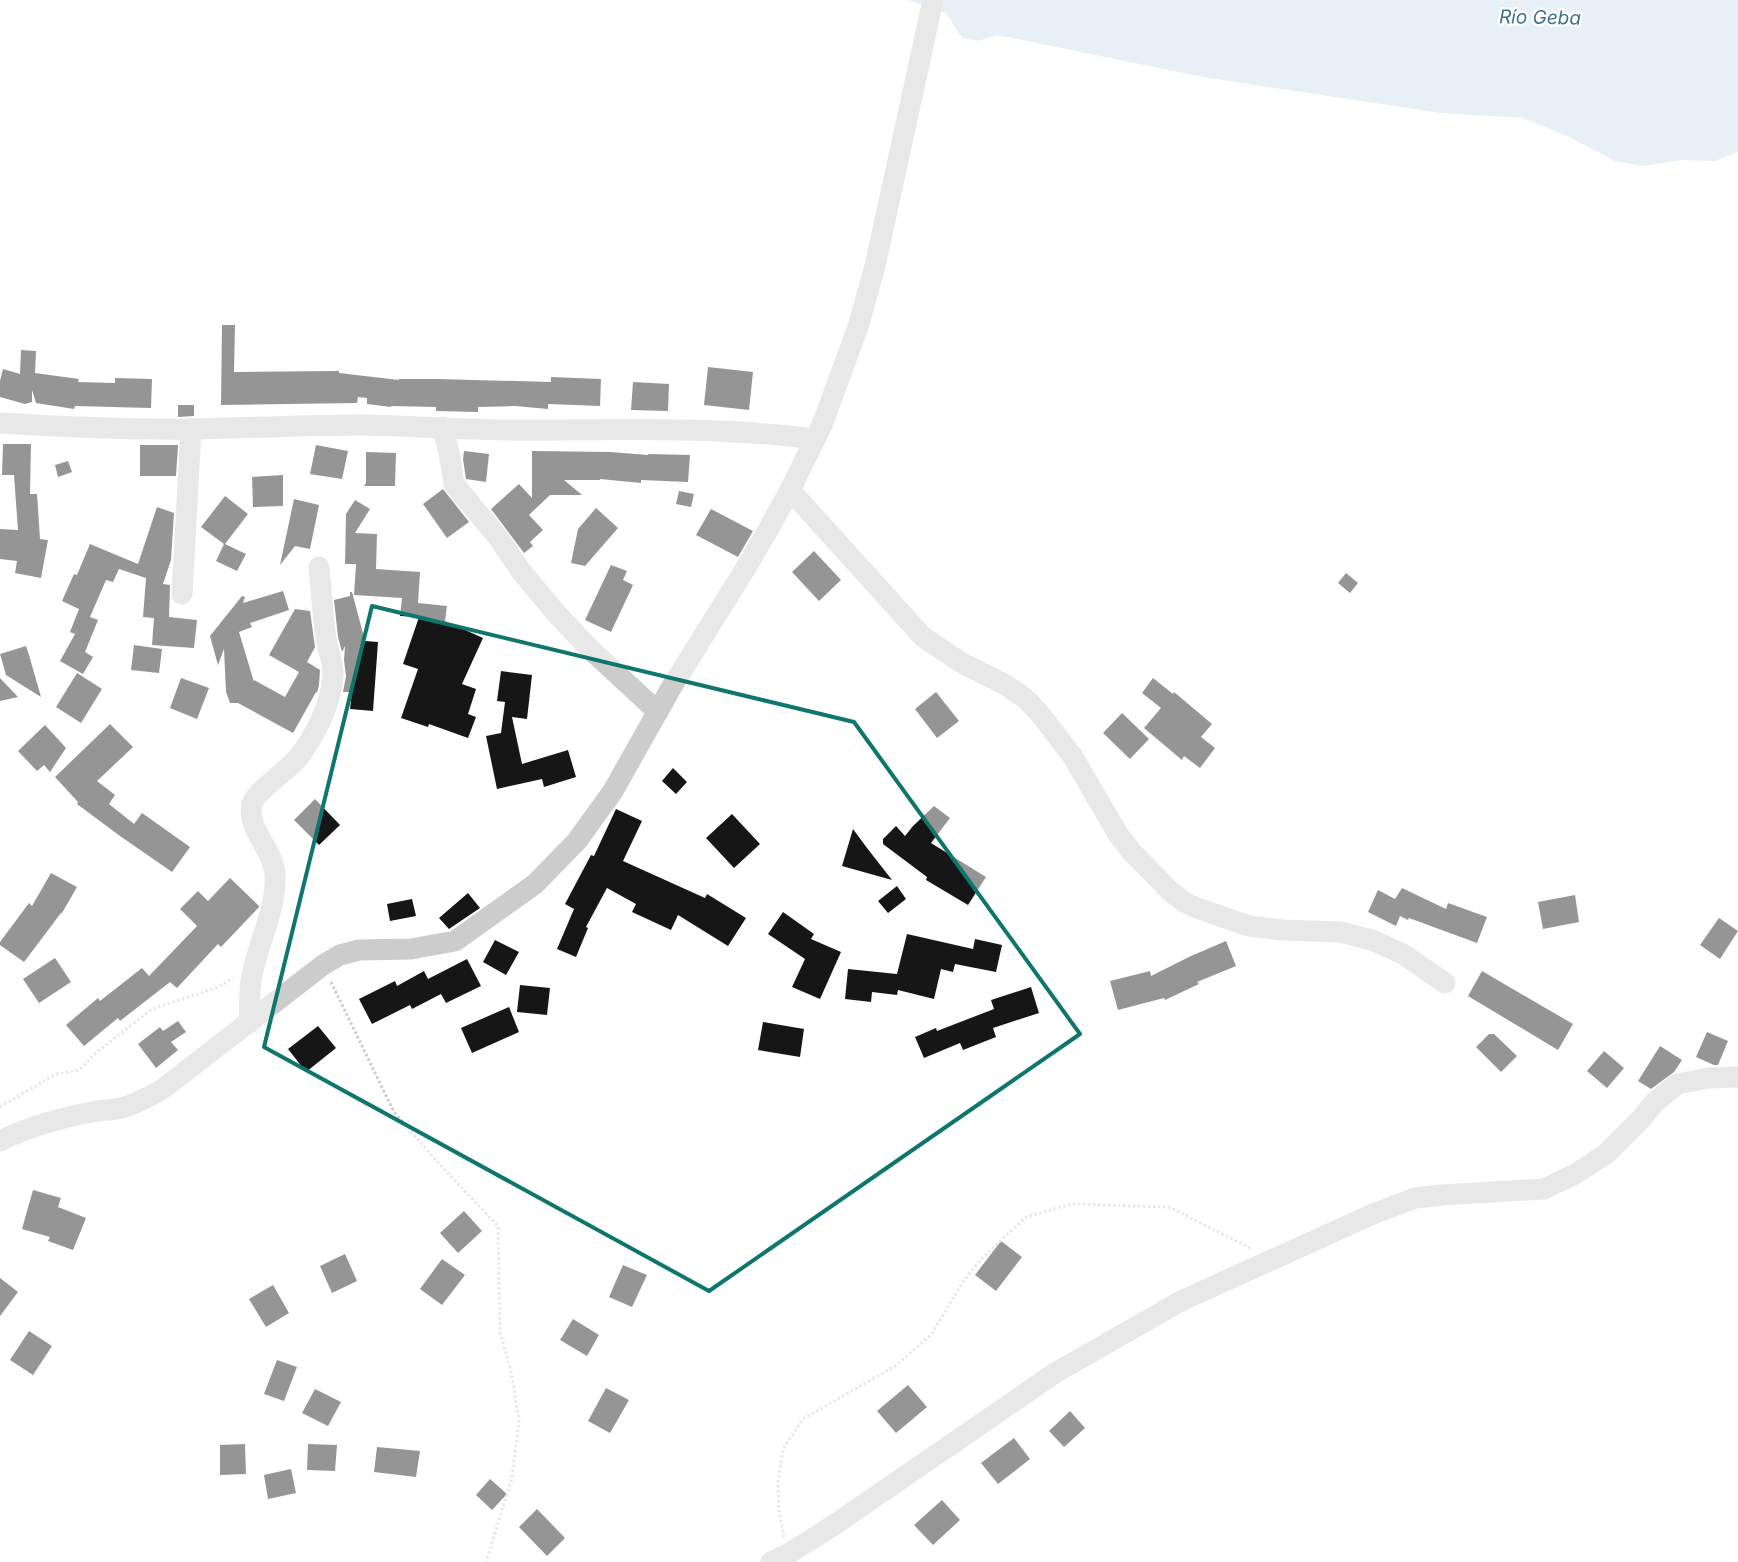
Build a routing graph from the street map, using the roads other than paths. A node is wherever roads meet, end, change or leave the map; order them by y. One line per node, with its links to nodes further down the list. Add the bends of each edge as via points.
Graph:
1 (933, 0): 5 (street, via 875,266 858,327)
2 (0, 424): 4 (street)
3 (442, 427): 4 (street, via 365,425); 5 (street, via 512,430 636,428); 9 (street, via 454,484 555,612)
4 (191, 429): 8 (street)
5 (815, 439): 6 (street)
6 (790, 490): 9 (street); 10 (street, via 922,637 1026,699 1073,757 1131,851 1184,902 1249,926 1340,932 1372,940 1403,954)
7 (319, 567): 11 (street, via 326,640 334,675 320,723 297,760 252,802 250,816 269,851 275,876 274,895 251,981)
8 (182, 594)
9 (658, 712): 11 (street, via 596,816 560,860 535,884 455,940 411,950 359,950 340,955)
10 (1445, 983)
11 (249, 1023): 13 (street, via 160,1091 139,1102 58,1120)
12 (1738, 1077): 14 (street, via 1677,1084 1655,1102 1606,1154 1544,1189 1415,1198 1180,1301 1055,1373)
13 (0, 1141)
14 (779, 1558)

